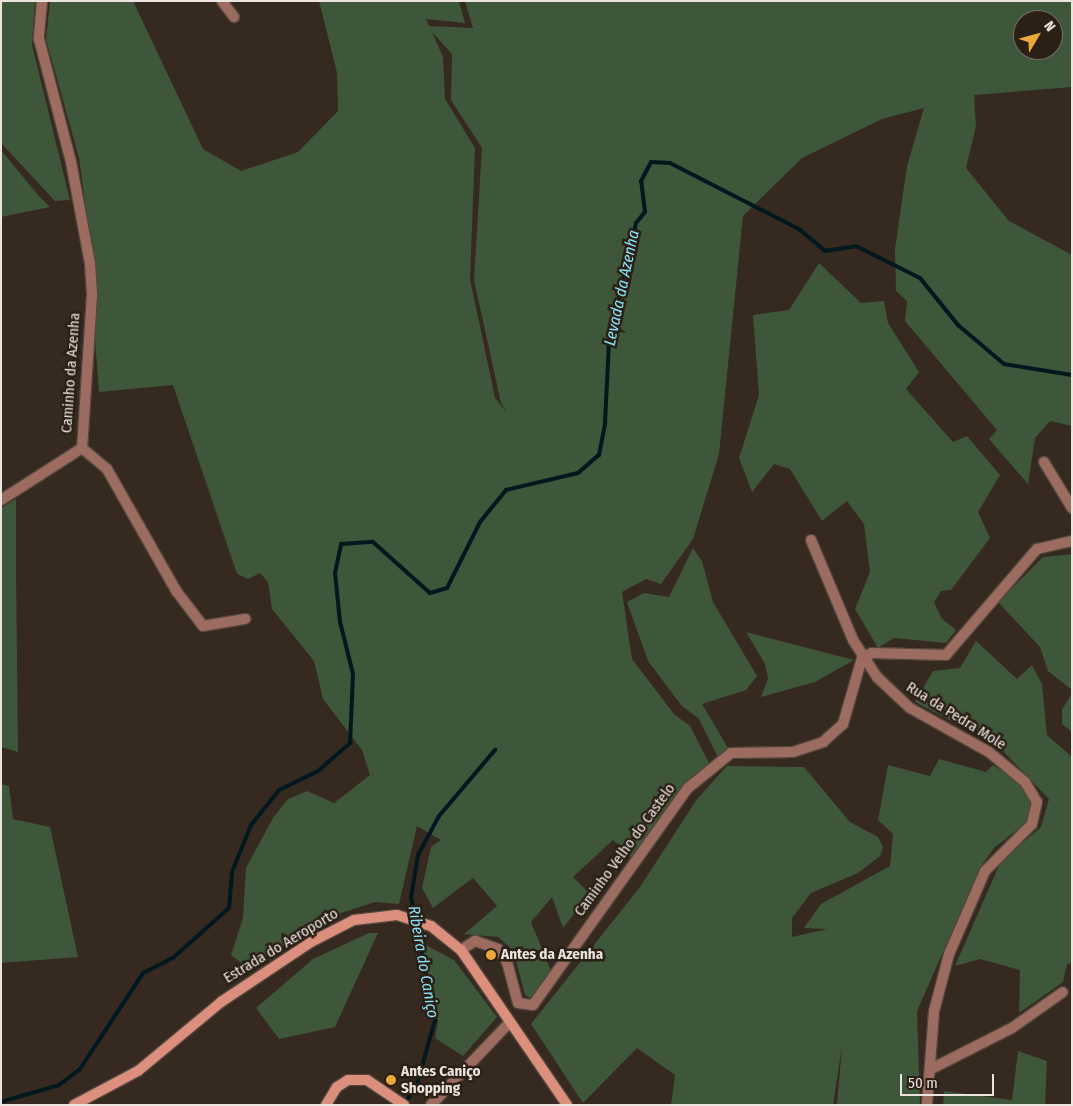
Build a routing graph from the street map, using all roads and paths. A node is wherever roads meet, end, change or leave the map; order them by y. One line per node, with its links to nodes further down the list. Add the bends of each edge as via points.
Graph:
1 (42, 1): 4 (street, Caminho da Azenha, via 39,39 71,162 92,295)
2 (222, 1): 3 (street)
3 (234, 17)
4 (82, 448): 6 (street, Caminho da Azenha); 10 (street, via 107,469 177,592 203,626)
5 (1044, 462): 7 (street)
6 (1, 500)
7 (1072, 508)
8 (811, 540): 11 (street, Rua da Pedra Mole)
9 (1072, 541): 11 (street, via 1037,549 946,655)
10 (245, 619)
11 (865, 656): 12 (street, Caminho Velho do Castelo, via 860,661 843,724 823,742 793,752 731,753 688,788 533,1004 518,1003 507,962 498,949 475,941); 15 (street, Rua da Pedra Mole, via 899,699 989,752 1024,782 1036,802 1032,824 985,871 949,954 934,1011)
12 (460, 950): 14 (main road, Estrada do Aeroporto); 16 (main road, Estrada do Aeroporto, via 432,926 397,915 354,920 311,942 220,1002 138,1070)
13 (1063, 992): 15 (street, via 1012,1028)
14 (509, 1023): 19 (street); 20 (main road, Estrada do Aeroporto)
15 (933, 1068): 21 (street, Rua da Pedra Mole)
16 (74, 1105)
17 (326, 1105): 18 (main road, via 337,1087 348,1080 367,1080 384,1088)
18 (404, 1105)
19 (431, 1105)
20 (567, 1105)
21 (927, 1105)

